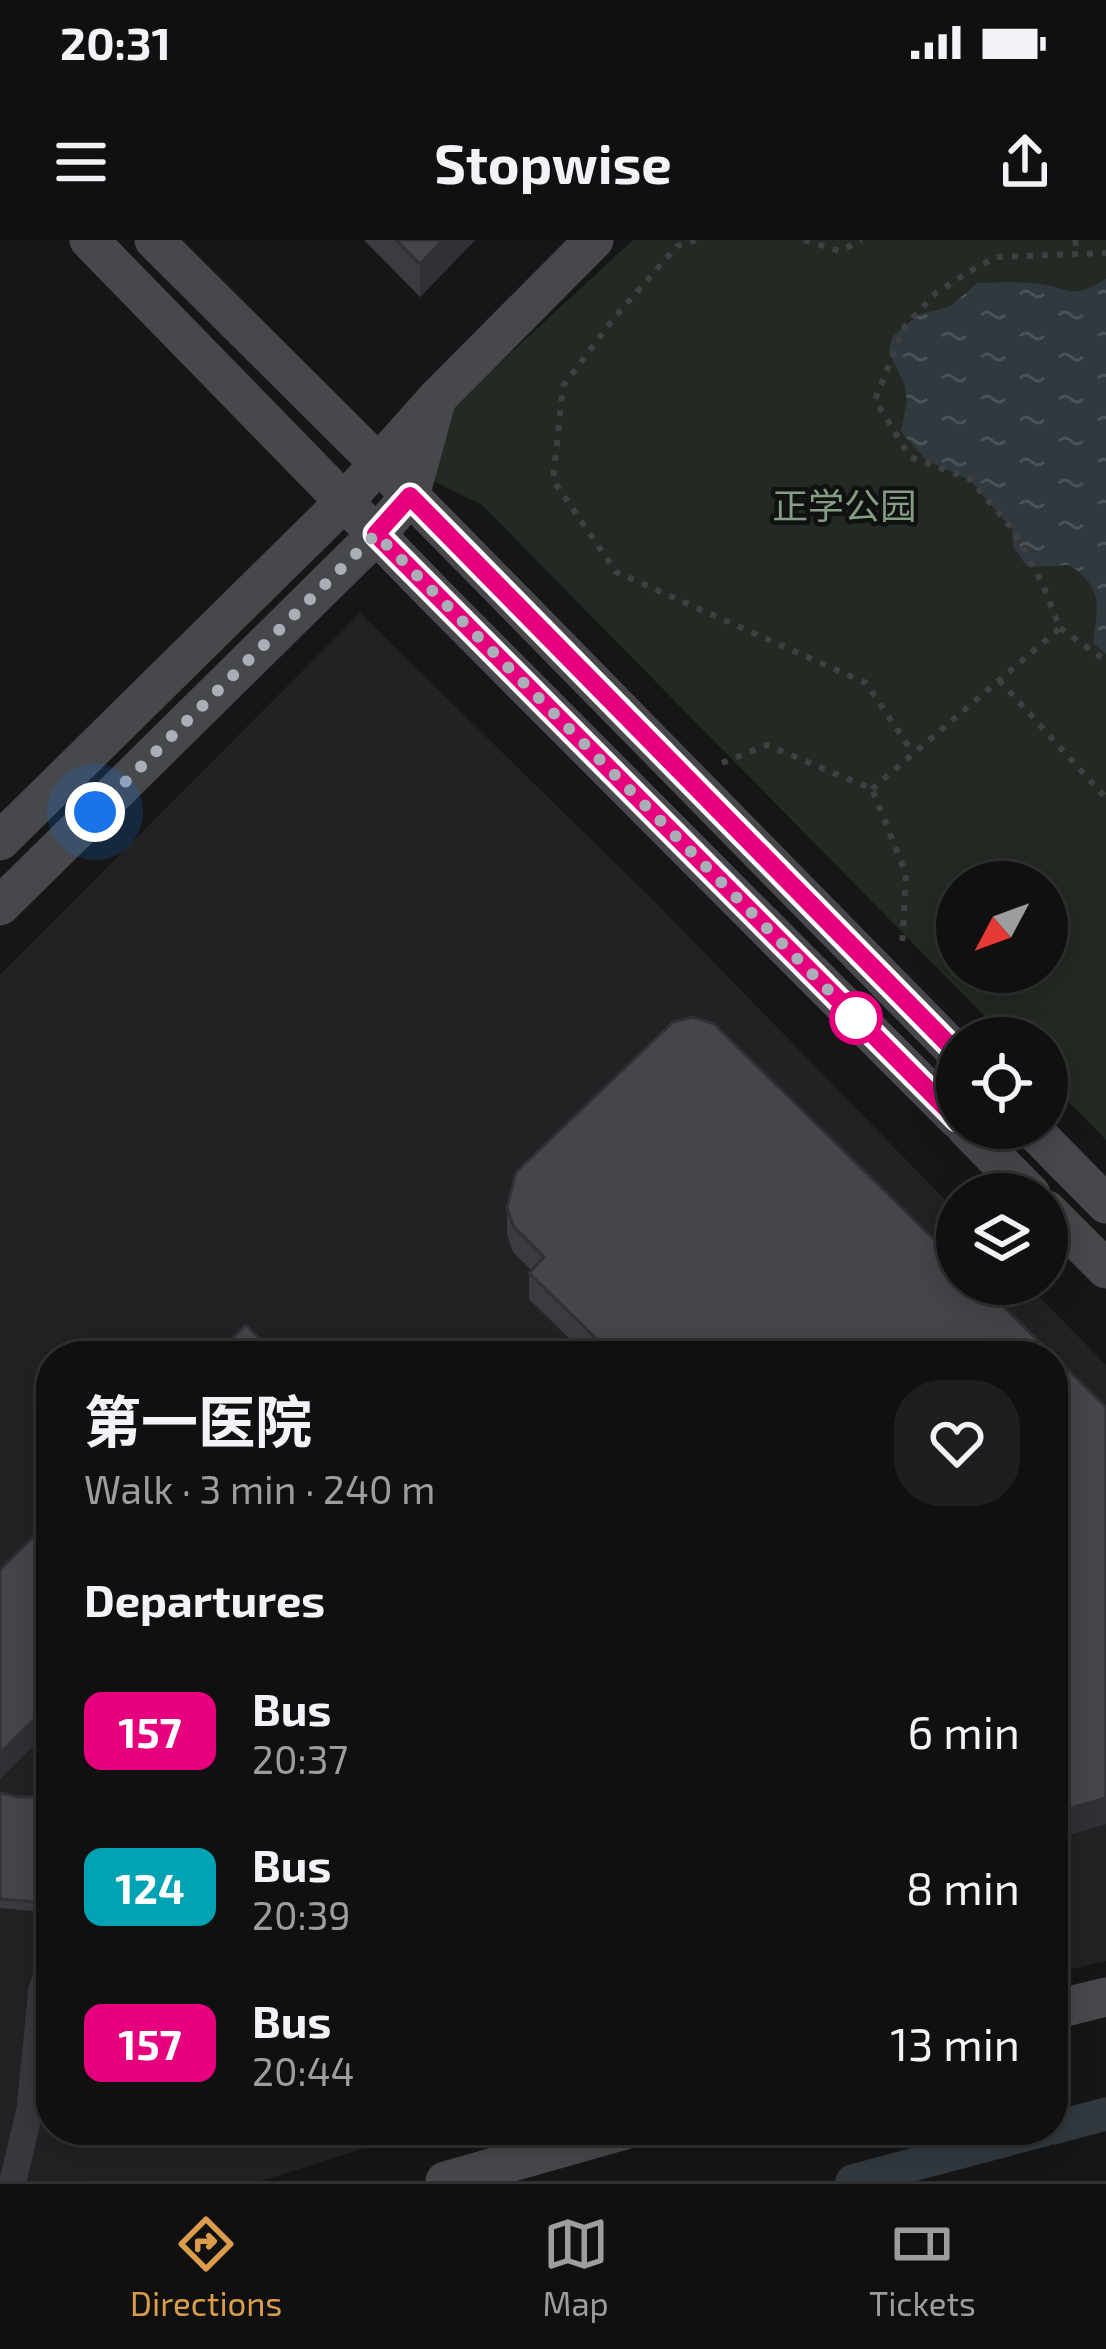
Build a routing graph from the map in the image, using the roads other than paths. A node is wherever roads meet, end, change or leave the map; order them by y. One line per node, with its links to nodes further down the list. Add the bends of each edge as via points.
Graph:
1 (89, 240): 7 (main road)
2 (154, 240): 5 (main road)
3 (594, 240): 4 (main road)
4 (436, 398): 5 (main road); 6 (main road)
5 (380, 464): 6 (main road); 7 (main road)
6 (410, 496): 8 (main road); 11 (main road)
7 (346, 501): 8 (main road); 9 (main road)
8 (376, 534): 10 (main road); 12 (main road)
9 (0, 841)
10 (0, 905)
11 (936, 1032)
12 (936, 1098)
13 (987, 1149): 15 (main road)
14 (1052, 1149): 16 (main road)
15 (1010, 1173)
16 (1106, 1204)
17 (1068, 1231): 18 (main road)
18 (1106, 1269)
19 (1106, 1997): 20 (main road)
20 (1068, 2006)
21 (36, 2049): 23 (street)
22 (572, 2145): 24 (main road)
23 (14, 2181)
24 (445, 2181)

